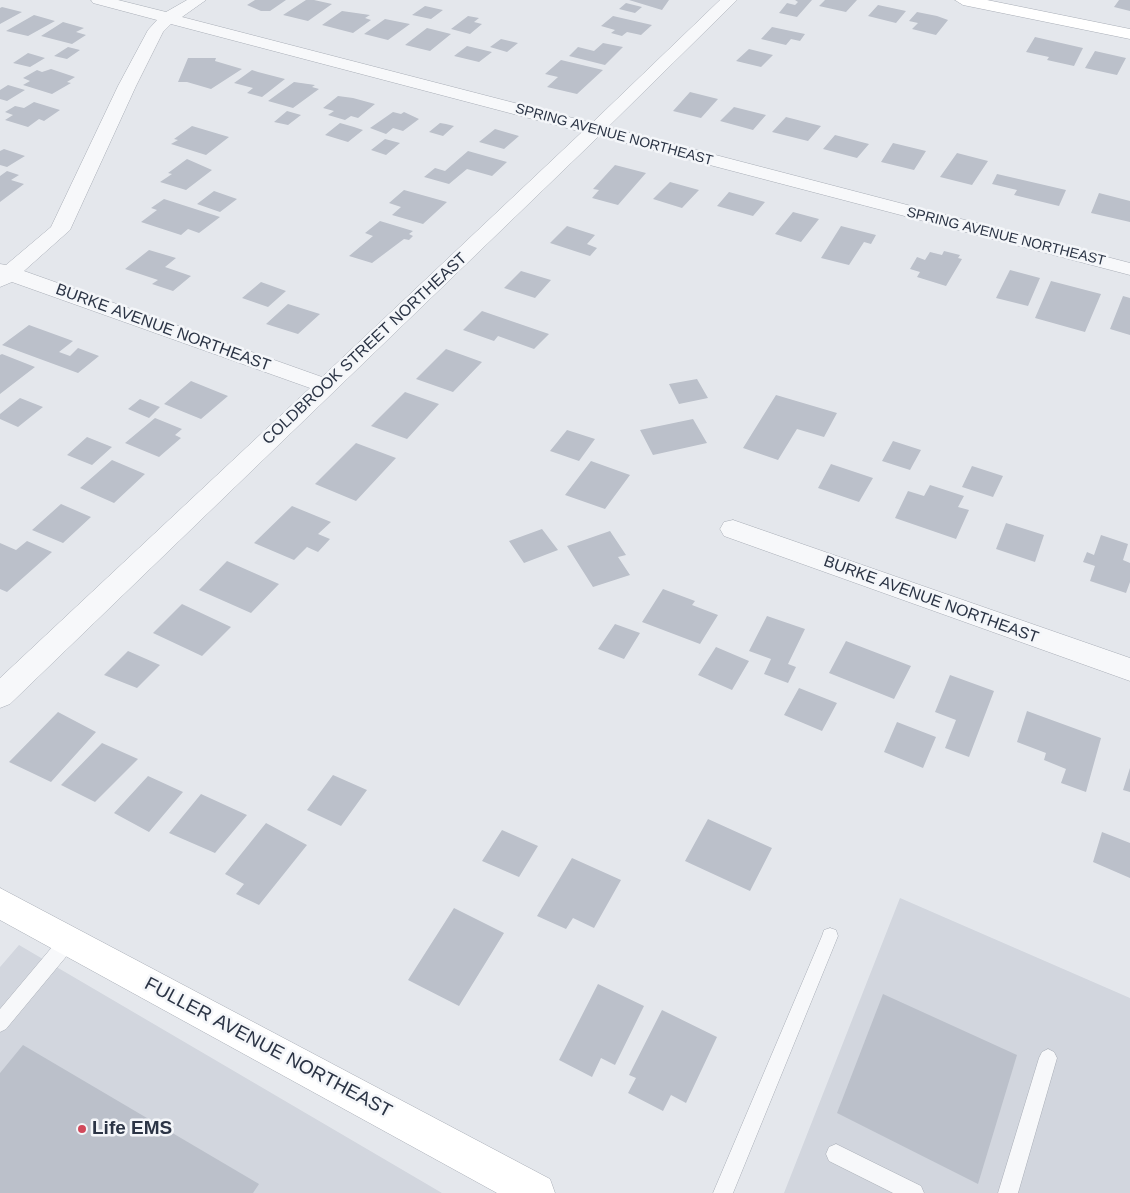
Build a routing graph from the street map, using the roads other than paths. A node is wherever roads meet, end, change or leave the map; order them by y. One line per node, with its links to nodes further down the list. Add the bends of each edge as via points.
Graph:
1 (99, 0): 5 (street, SPRING AVENUE NORTHEAST)
2 (198, 0): 5 (street)
3 (729, 0): 7 (street, COLDBROOK STREET NORTHEAST)
4 (963, 0): 6 (main road)
5 (168, 18): 7 (street, SPRING AVENUE NORTHEAST); 9 (street, via 156,30 127,86 60,230)
6 (1130, 34)
7 (594, 130): 8 (street, SPRING AVENUE NORTHEAST); 10 (street, COLDBROOK STREET NORTHEAST)
8 (1130, 269)
9 (4, 275): 10 (street, BURKE AVENUE NORTHEAST)
10 (326, 386): 13 (street, COLDBROOK STREET NORTHEAST)
11 (733, 529): 12 (street, BURKE AVENUE NORTHEAST)
12 (1130, 670)
13 (0, 696)
14 (0, 903): 16 (main road, FULLER AVENUE NORTHEAST)
15 (830, 936): 21 (lane)
16 (70, 940): 17 (lane); 20 (main road, FULLER AVENUE NORTHEAST)
17 (0, 1023)
18 (1048, 1058): 23 (lane)
19 (836, 1154): 22 (lane)
20 (536, 1193)
21 (723, 1193)
22 (914, 1193)
23 (1008, 1193)

